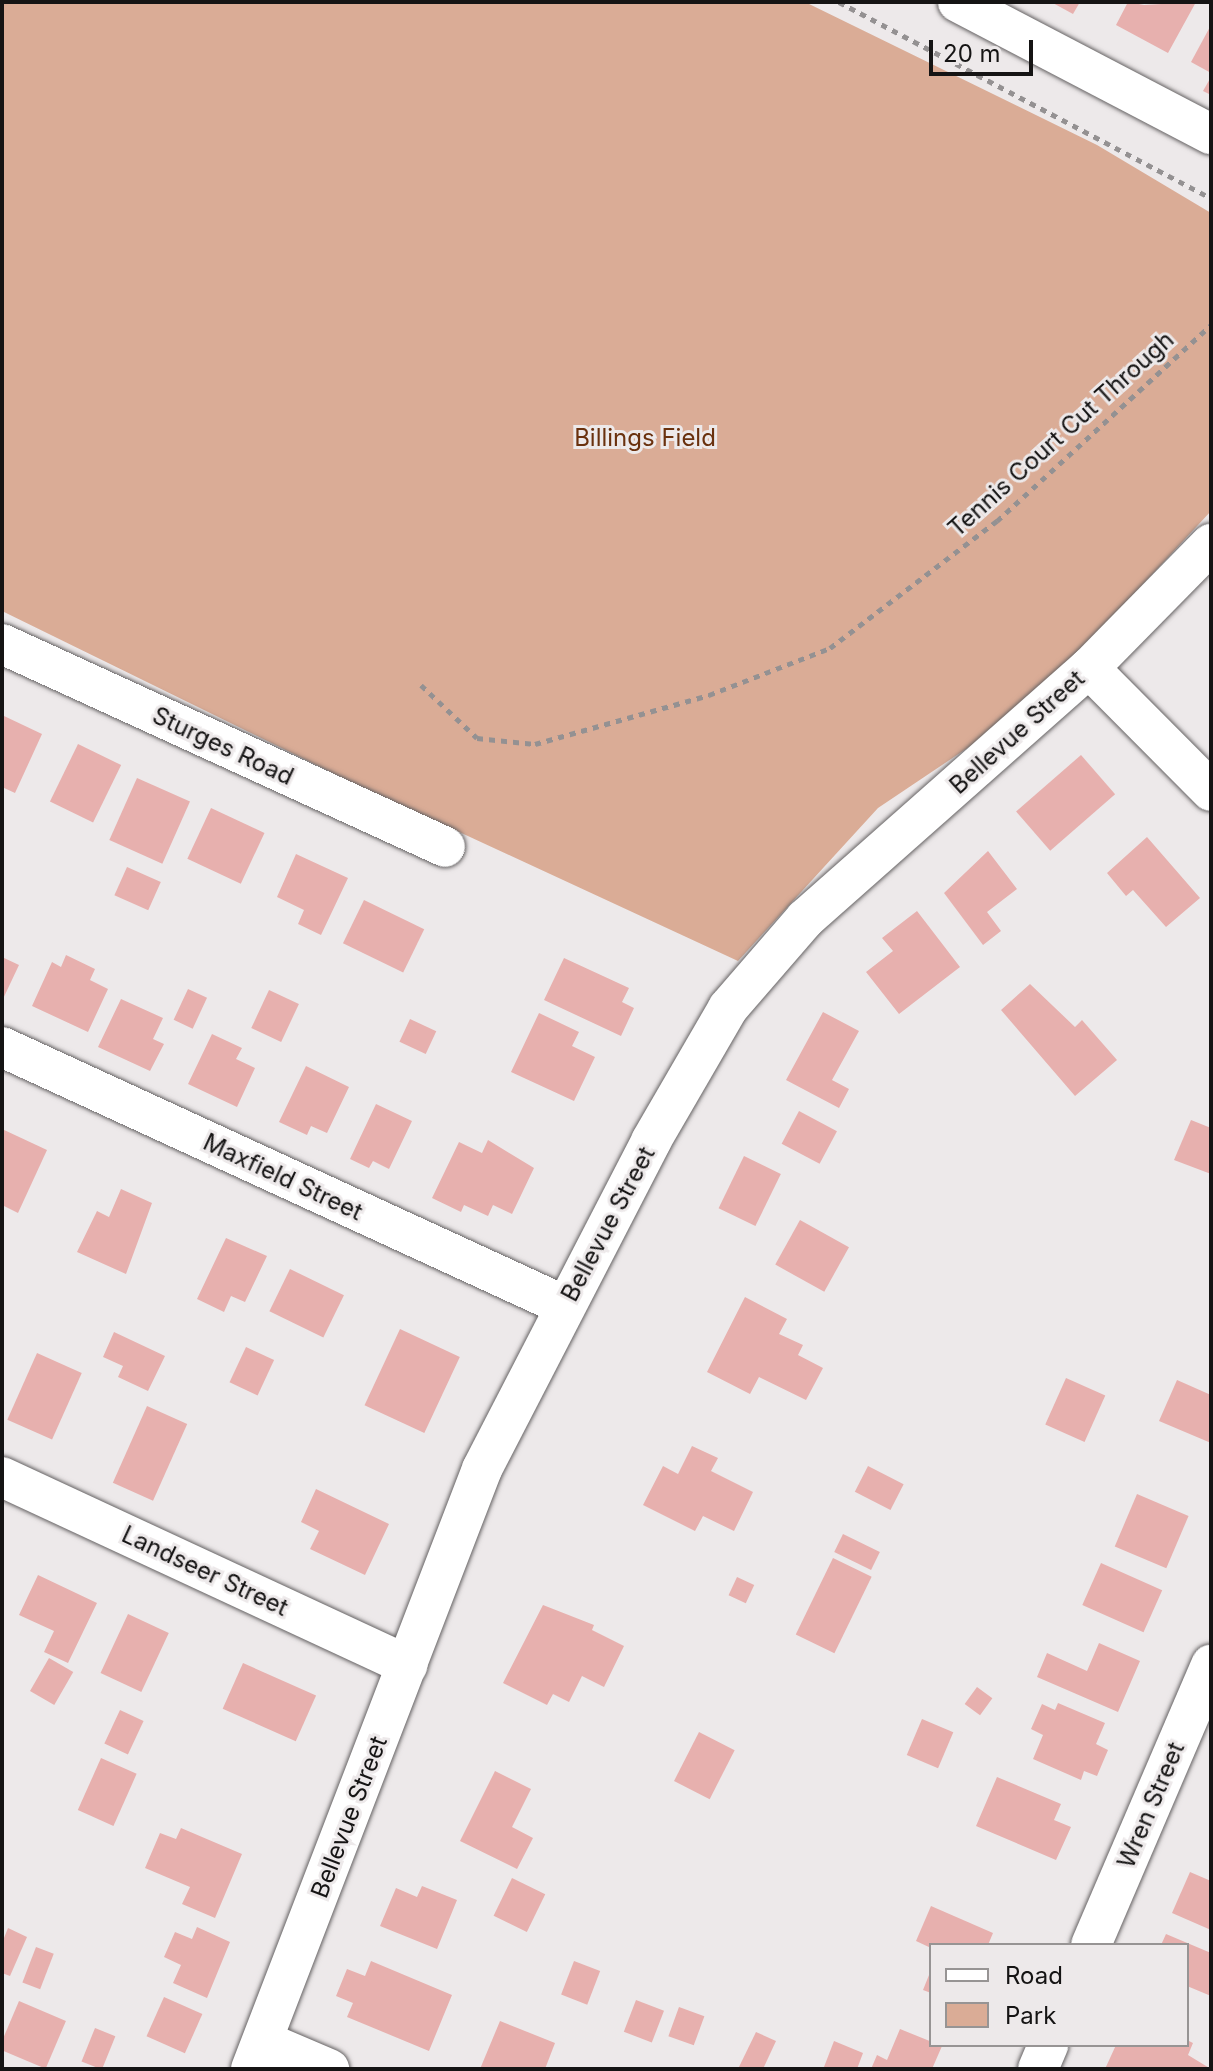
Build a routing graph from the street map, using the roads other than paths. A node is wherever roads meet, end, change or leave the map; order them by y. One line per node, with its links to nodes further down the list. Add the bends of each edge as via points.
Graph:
1 (958, 2): 2 (street)
2 (1211, 134)
3 (1211, 544): 5 (street, Bellevue Street)
4 (2, 644): 7 (street, Sturges Road)
5 (1089, 668): 6 (street); 9 (street, Bellevue Street, via 805,919 728,1008)
6 (1211, 791)
7 (445, 847)
8 (2, 1047): 9 (street, Maxfield Street)
9 (565, 1306): 11 (street, Bellevue Street, via 482,1469)
10 (2, 1477): 11 (street, Landseer Street)
11 (407, 1665): 15 (street, Bellevue Street)
12 (1211, 1665): 13 (street, Wren Street)
13 (1092, 1943)
14 (1047, 2047): 17 (street)
15 (257, 2055): 16 (street)
16 (329, 2069)
17 (1038, 2069)

